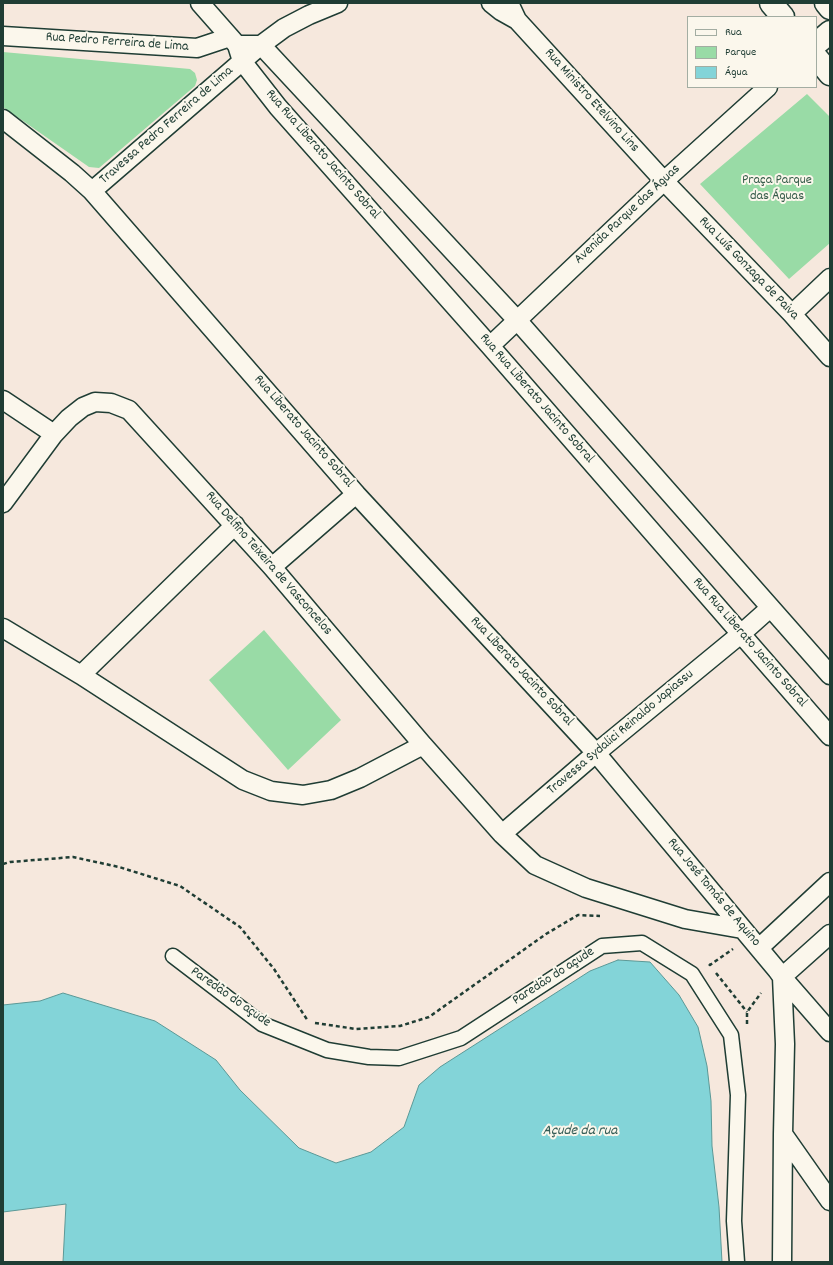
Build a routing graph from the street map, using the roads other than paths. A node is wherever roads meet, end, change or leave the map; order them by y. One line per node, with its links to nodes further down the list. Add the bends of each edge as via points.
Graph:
1 (200, 3): 14 (street, Rua Rua Liberato Jacinto Sobral)
2 (338, 3): 13 (street, via 284,28)
3 (491, 3): 9 (street, Rua Ministro Etelvino Lins, via 501,12)
4 (509, 3): 9 (street, Rua Ministro Etelvino Lins)
5 (771, 3): 8 (main road)
6 (826, 3): 7 (main road)
7 (830, 8)
8 (782, 16)
9 (517, 20): 19 (street, Rua Ministro Etelvino Lins)
10 (830, 32): 12 (main road)
11 (3, 36): 14 (street, Rua Pedro Ferreira de Lima, via 197,48)
12 (817, 43)
13 (261, 45): 14 (street, Rua Pedro Ferreira de Lima); 23 (street)
14 (236, 48): 20 (street, Travessa Pedro Ferreira de Lima); 24 (street, Rua Rua Liberato Jacinto Sobral, via 278,107)
15 (817, 58): 16 (main road)
16 (830, 74)
17 (767, 88): 19 (street, Avenida Parque das Águas)
18 (3, 119): 20 (street, Rua Liberato Jacinto Sobral)
19 (664, 181): 22 (street, Rua Luís Gonzaga de Paiva); 23 (street, Avenida Parque das Águas)
20 (92, 191): 28 (street, Rua Liberato Jacinto Sobral)
21 (830, 278): 22 (street)
22 (792, 314): 25 (street, Rua Luís Gonzaga de Paiva)
23 (517, 320): 24 (street, Avenida Parque das Águas); 32 (street)
24 (490, 346): 34 (street, Rua Rua Liberato Jacinto Sobral)
25 (830, 357)
26 (3, 400): 27 (street)
27 (54, 434): 29 (street, Rua Delfino Teixeira de Vasconcelos); 30 (street, Rua Delfino Teixeira de Vasconcelos, via 83,407 95,402 111,403 129,410)
28 (356, 494): 31 (street); 39 (street, Rua Liberato Jacinto Sobral)
29 (3, 503)
30 (235, 525): 31 (street, Rua Delfino Teixeira de Vasconcelos); 35 (street)
31 (272, 567): 38 (street, Rua Delfino Teixeira de Vasconcelos)
32 (770, 608): 34 (street, Travessa Sydalici Reinaldo Japiassu); 36 (street)
33 (3, 628): 35 (street)
34 (742, 633): 37 (street, Rua Rua Liberato Jacinto Sobral); 39 (street, Travessa Sydalici Reinaldo Japiassu)
35 (81, 674): 38 (street, via 243,780 270,791 303,795 331,790)
36 (830, 674)
37 (830, 736)
38 (423, 745): 40 (street, Rua Delfino Teixeira de Vasconcelos)
39 (596, 753): 40 (street, Travessa Sydalici Reinaldo Japiassu); 43 (street, Rua José Tomás de Aquino)
40 (502, 834): 43 (street, Rua Delfino Teixeira de Vasconcelos, via 535,865 586,888)
41 (830, 882): 43 (street)
42 (830, 934): 45 (street)
43 (750, 938): 45 (street, Rua José Tomás de Aquino)
44 (173, 956): 49 (street, Paredão do açude, via 262,1024 327,1050 369,1057 399,1058 461,1038 602,946 642,943 692,974 731,1035 738,1095 734,1221)
45 (782, 977): 46 (street, Rua José Tomás de Aquino); 47 (street, via 785,1044)
46 (830, 1032)
47 (783, 1134): 48 (street); 50 (street)
48 (830, 1201)
49 (737, 1262)
50 (782, 1262)

